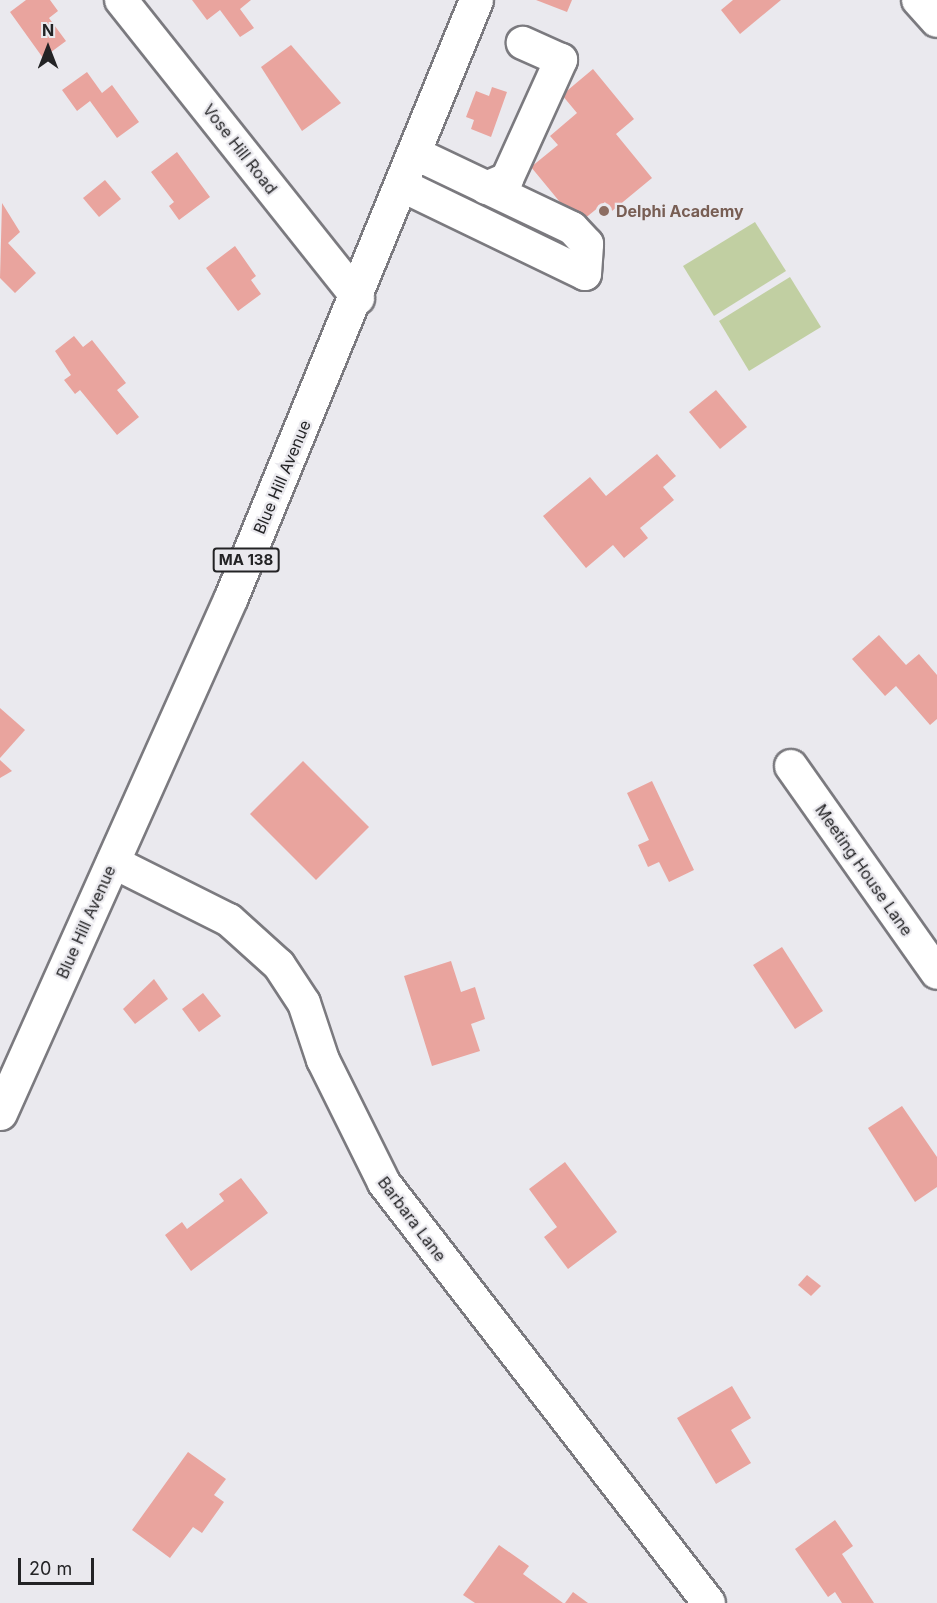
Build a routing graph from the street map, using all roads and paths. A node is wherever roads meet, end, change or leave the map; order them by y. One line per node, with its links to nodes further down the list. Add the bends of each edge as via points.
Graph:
1 (122, 0): 9 (street, Vose Hill Road)
2 (476, 0): 6 (highway, Blue Hill Avenue / MA 138)
3 (918, 0): 4 (street)
4 (937, 21)
5 (523, 42): 8 (street, via 561,60 507,179)
6 (416, 154): 7 (highway, Blue Hill Avenue / MA 138); 8 (street)
7 (403, 186): 8 (street, via 585,274 587,244 572,228); 9 (highway, Blue Hill Avenue / MA 138)
8 (486, 188)
9 (358, 298): 11 (highway, Blue Hill Avenue / MA 138)
10 (791, 766): 12 (street, Meeting House Lane)
11 (113, 862): 13 (highway, Blue Hill Avenue / MA 138); 14 (street, Barbara Lane, via 229,920 279,965 304,1004 323,1060 384,1183)
12 (937, 973)
13 (0, 1113)
14 (709, 1603)

